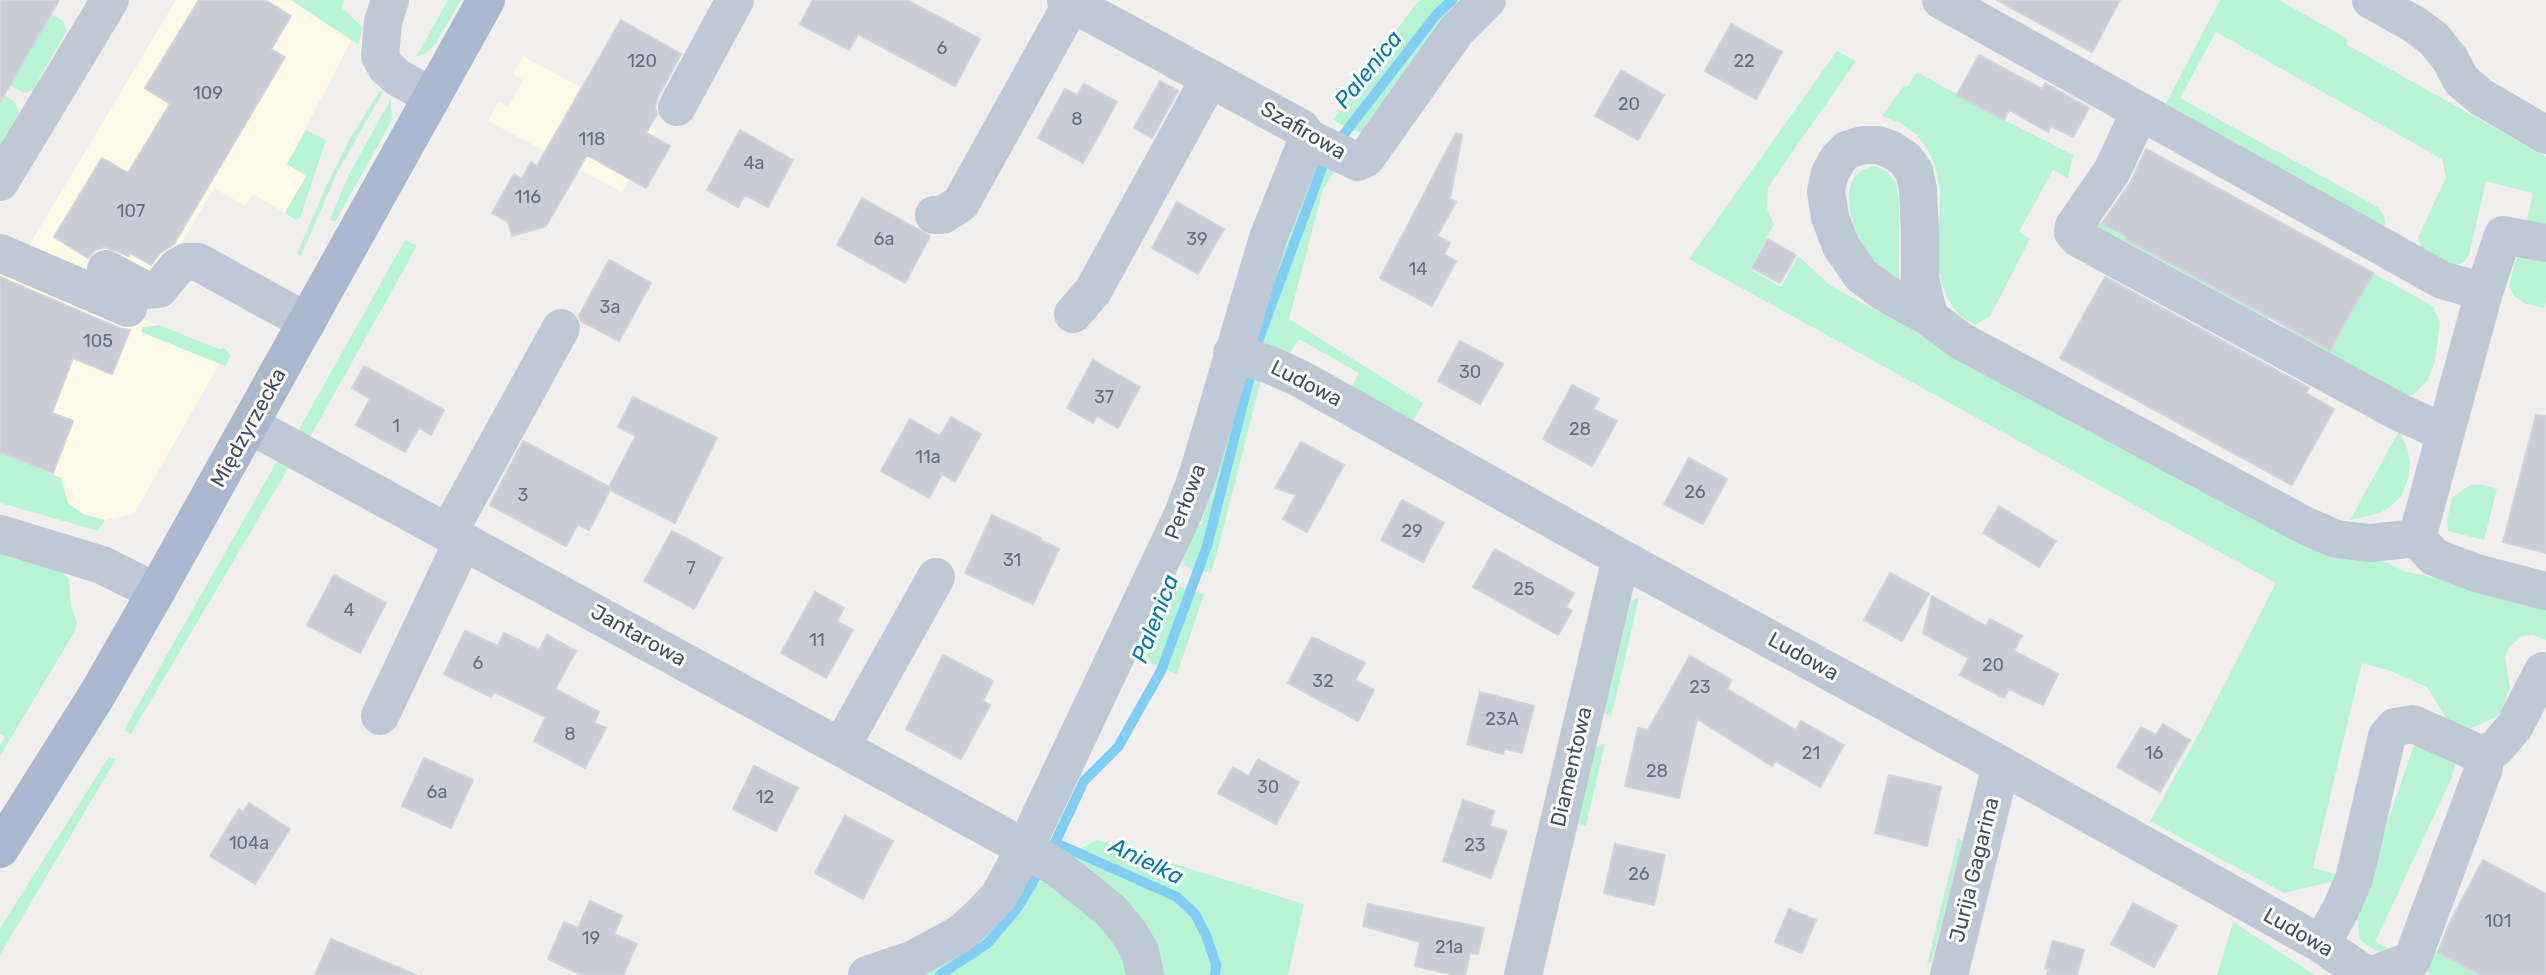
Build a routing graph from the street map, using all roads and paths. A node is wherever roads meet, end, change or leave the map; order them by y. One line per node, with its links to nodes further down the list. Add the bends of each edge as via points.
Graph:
1 (110, 0): 15 (street)
2 (390, 0): 10 (street, via 380,56 397,77)
3 (486, 0): 10 (main road, Międzyrzecka)
4 (735, 0): 11 (street)
5 (1487, 0): 14 (street, Szafirowa, via 1456,31 1366,158 1358,162)
6 (1941, 0): 12 (street)
7 (2371, 0): 13 (street, via 2434,39 2461,80 2481,97)
8 (1069, 1): 9 (street, Szafirowa); 16 (street, via 961,203 943,215)
9 (1210, 78): 14 (street, Szafirowa, via 1301,128); 22 (street, via 1093,291)
10 (432, 97): 24 (main road, Międzyrzecka)
11 (677, 107)
12 (2140, 111): 20 (street, via 2442,280); 28 (street, via 2112,171 2073,232)
13 (2546, 135)
14 (1308, 138): 26 (street, Perłowa, via 1275,217)
15 (0, 182)
16 (934, 215)
17 (2546, 243): 20 (street, via 2503,235)
18 (0, 253): 21 (street)
19 (106, 269): 24 (street, via 145,290 159,289 177,267 198,262)
20 (2484, 292): 28 (street)
21 (128, 308)
22 (1073, 314)
23 (1929, 317): 31 (street, via 1961,341 2306,526 2336,539)
24 (307, 322): 27 (main road, Międzyrzecka)
25 (561, 328): 30 (street)
26 (1232, 353): 32 (street, Ludowa, via 1299,378); 41 (street, Perłowa, via 1183,514)
27 (250, 425): 30 (street, Jantarowa); 35 (main road, Międzyrzecka)
28 (2445, 433): 31 (street)
29 (0, 534): 35 (street, via 102,565)
30 (456, 537): 37 (street); 38 (street, Jantarowa)
31 (2417, 538): 34 (street, via 2434,557)
32 (1621, 558): 40 (street, Ludowa); 46 (street, Diamentowa)
33 (936, 577): 38 (street)
34 (2546, 591)
35 (156, 592): 42 (main road, Międzyrzecka)
36 (2543, 671): 39 (street, via 2514,727 2496,748)
37 (380, 716)
38 (841, 747): 41 (street, Jantarowa)
39 (2479, 756): 43 (street, via 2413,724 2395,727 2387,736 2354,879); 49 (street, via 2484,768 2412,960)
40 (2001, 765): 43 (street, Ludowa); 47 (street, Jurija Gagarina)
41 (1025, 848): 44 (street, Perłowa, via 999,896 960,934); 45 (street, Jantarowa, via 1110,910 1140,951)
42 (0, 849)
43 (2321, 944): 48 (street, Ludowa)
44 (879, 973)
45 (1145, 975)
46 (1523, 975)
47 (1949, 975)
48 (2366, 975)
49 (2373, 975)

